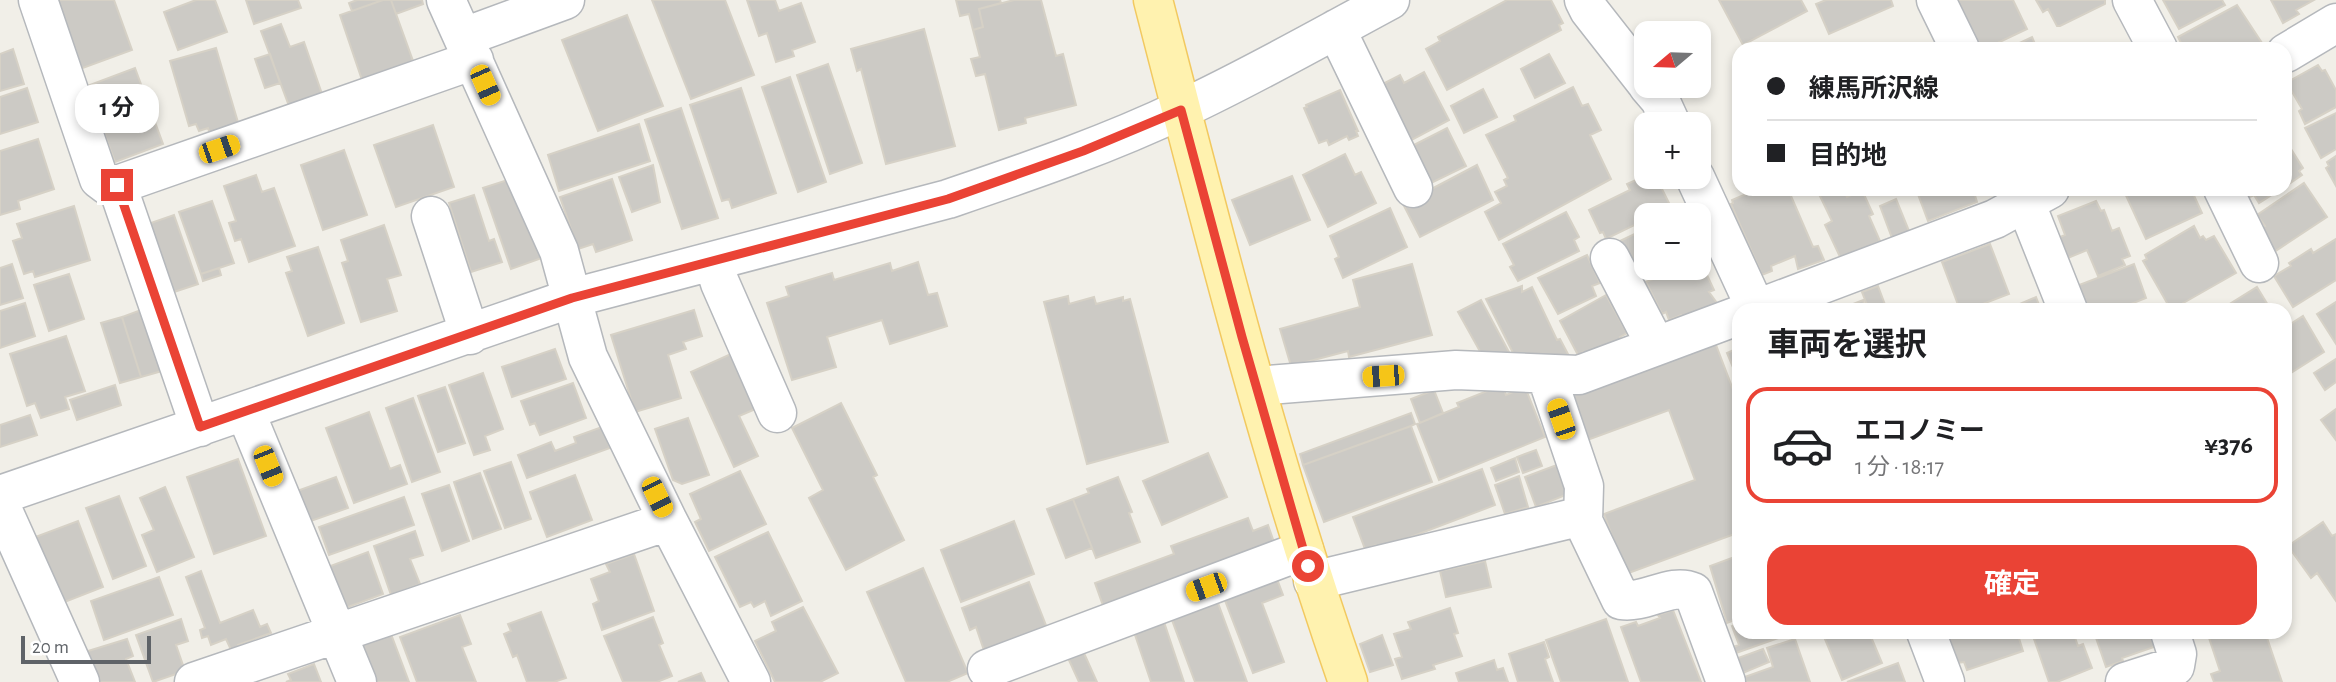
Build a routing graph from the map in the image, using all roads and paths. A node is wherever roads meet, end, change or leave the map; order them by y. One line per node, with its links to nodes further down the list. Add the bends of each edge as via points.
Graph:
1 (38, 0): 17 (street, via 99,179)
2 (446, 0): 13 (street)
3 (565, 0): 13 (street)
4 (1153, 0): 16 (main road)
5 (1390, 0): 10 (street)
6 (1584, 0): 15 (street)
7 (1937, 0): 11 (street)
8 (2132, 0): 12 (street)
9 (2336, 23): 14 (street)
10 (1336, 29): 16 (street); 18 (street)
11 (1957, 42)
12 (2154, 42)
13 (469, 48): 17 (street); 27 (street, via 559,251)
14 (2292, 49)
15 (1634, 67)
16 (1181, 110): 25 (street, via 948,199); 35 (main road)
17 (117, 185): 38 (street)
18 (1413, 188)
19 (1700, 189): 28 (street)
20 (2029, 196): 29 (street, via 1995,219)
21 (2033, 196): 30 (street)
22 (2226, 196): 26 (street)
23 (431, 216): 32 (street)
24 (1610, 258): 33 (street)
25 (713, 261): 27 (street); 37 (street)
26 (2259, 263)
27 (572, 298): 32 (street); 41 (street, via 588,357)
28 (1752, 303)
29 (1771, 303)
30 (2066, 303)
31 (1732, 318): 33 (street)
32 (470, 335): 36 (street)
33 (1657, 346): 34 (street, via 1579,375)
34 (1546, 374): 35 (street, via 1456,370); 42 (street, via 1584,486)
35 (1256, 386): 43 (main road)
36 (245, 411): 38 (street); 44 (street)
37 (777, 414)
38 (200, 427): 39 (street)
39 (0, 495)
40 (0, 504): 49 (street)
41 (668, 521): 44 (street); 52 (street)
42 (1583, 521): 43 (street, via 1574,518); 53 (street, via 1621,600 1631,602 1684,588 1693,592)
43 (1308, 566): 47 (street); 48 (main road)
44 (337, 634): 50 (street); 51 (street)
45 (1929, 639): 54 (street)
46 (2172, 639): 55 (street, via 2175,666)
47 (987, 669)
48 (1342, 680)
49 (80, 682)
50 (194, 682)
51 (357, 682)
52 (751, 682)
53 (1726, 682)
54 (1945, 682)
55 (2125, 682)

